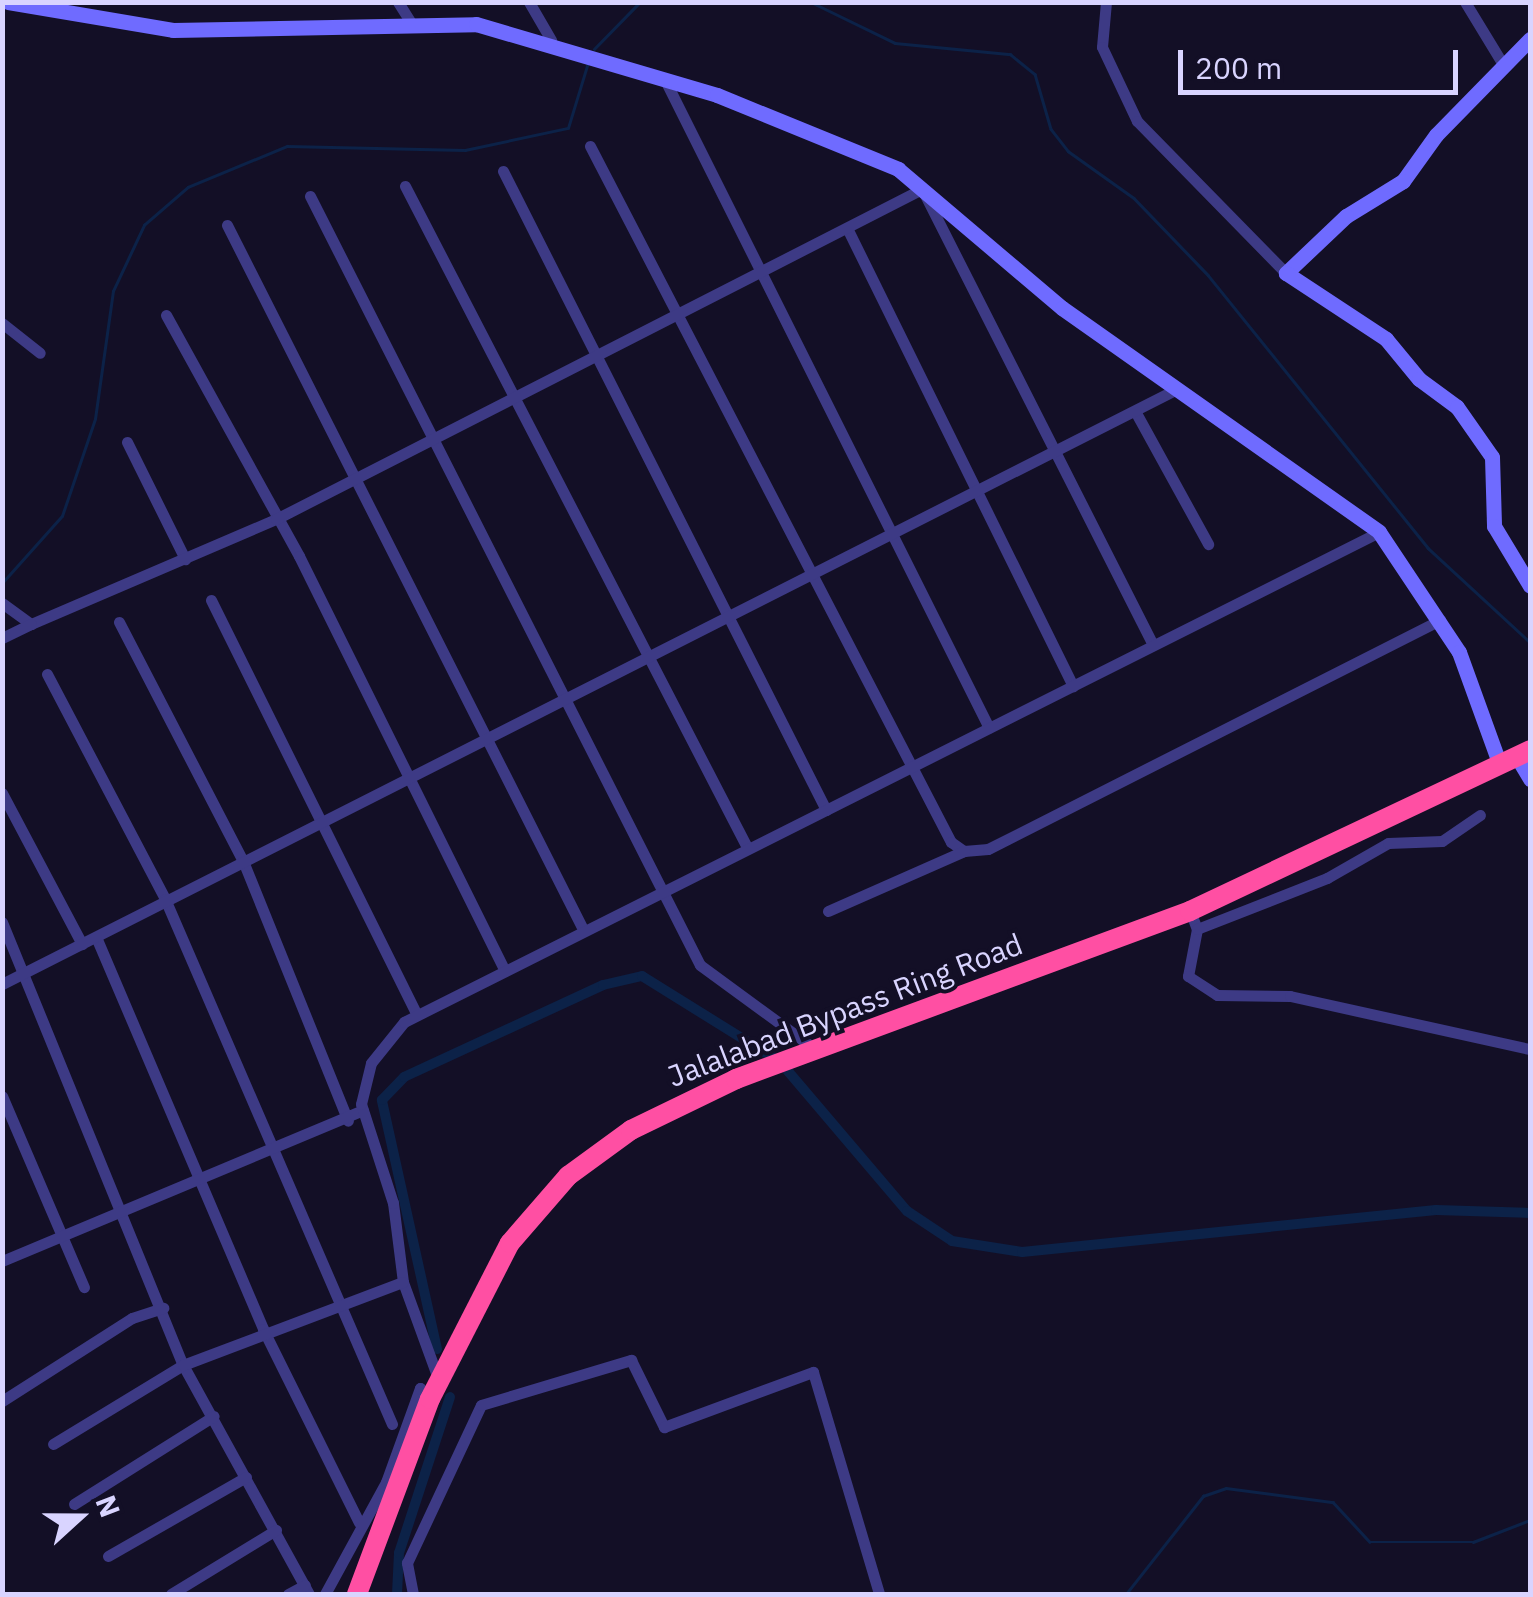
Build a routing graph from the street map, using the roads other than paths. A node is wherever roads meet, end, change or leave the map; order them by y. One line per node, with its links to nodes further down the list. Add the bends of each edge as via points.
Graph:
1 (8, 2): 7 (street)
2 (91, 2): 7 (street)
3 (398, 2): 8 (street)
4 (529, 2): 10 (street)
5 (1106, 2): 21 (street, via 1102,47 1137,121)
6 (1465, 2): 11 (street)
7 (70, 16): 8 (street, via 173,30)
8 (411, 23): 10 (street, via 476,24)
9 (1530, 39): 11 (street)
10 (558, 42): 12 (street)
11 (1504, 66): 21 (street, via 1403,181 1346,216)
12 (666, 80): 16 (street, via 795,122 898,168); 20 (street)
13 (590, 146): 22 (street)
14 (503, 172): 26 (street)
15 (405, 186): 28 (street)
16 (922, 189): 19 (street); 27 (street); 32 (street)
17 (310, 196): 30 (street)
18 (227, 226): 33 (street)
19 (847, 228): 20 (street); 34 (street)
20 (760, 272): 22 (street); 37 (street)
21 (1286, 273): 41 (street, via 1386,339 1419,379 1457,407 1492,457 1494,526)
22 (677, 314): 26 (street); 40 (street)
23 (166, 315): 35 (street)
24 (2, 323): 25 (street)
25 (40, 353)
26 (596, 356): 28 (street); 44 (street)
27 (1173, 391): 29 (street); 36 (street)
28 (514, 398): 30 (street); 50 (street)
29 (1135, 410): 32 (street); 38 (street)
30 (433, 439): 33 (street); 53 (street)
31 (127, 442): 39 (street)
32 (1055, 451): 34 (street); 49 (street)
33 (355, 479): 35 (street); 55 (street)
34 (974, 492): 37 (street); 52 (street)
35 (276, 519): 39 (street); 58 (street)
36 (1379, 532): 45 (street); 49 (street)
37 (891, 534): 40 (street); 54 (street)
38 (1208, 544)
39 (185, 559): 47 (street)
40 (812, 574): 44 (street); 57 (street)
41 (1530, 586)
42 (211, 600): 63 (street)
43 (2, 603): 47 (street)
44 (728, 615): 50 (street); 61 (street)
45 (1440, 620): 56 (street); 65 (street, via 988,848)
46 (119, 622): 66 (street)
47 (31, 624): 48 (street)
48 (2, 638)
49 (1153, 646): 52 (street)
50 (648, 657): 53 (street); 64 (street)
51 (48, 674): 68 (street)
52 (1073, 686): 54 (street)
53 (565, 700): 55 (street); 67 (street)
54 (989, 728): 57 (street)
55 (487, 739): 58 (street); 72 (street)
56 (1516, 757): 59 (street); 70 (highway, Jalalabad Bypass Ring Road)
57 (912, 767): 61 (street); 65 (street, via 951,842)
58 (409, 778): 63 (street); 75 (street)
59 (1530, 779)
60 (2, 793): 74 (street)
61 (826, 810): 64 (street)
62 (1480, 815): 70 (street, via 1442,841 1388,842 1327,878)
63 (321, 823): 66 (street); 78 (street)
64 (748, 849): 67 (street)
65 (964, 851): 69 (street)
66 (243, 862): 68 (street); 83 (street)
67 (662, 892): 72 (street); 80 (street, via 700,966)
68 (165, 899): 73 (street); 84 (street)
69 (828, 911)
70 (1194, 920): 79 (street, via 1188,976 1217,995 1290,996 1507,1050); 80 (highway, Jalalabad Bypass Ring Road)
71 (2, 922): 76 (street)
72 (584, 931): 75 (street)
73 (96, 937): 74 (street); 85 (street)
74 (82, 944): 76 (street)
75 (505, 971): 78 (street)
76 (27, 972): 77 (street); 86 (street)
77 (2, 984)
78 (416, 1016): 82 (street, via 372,1063)
79 (1530, 1049)
80 (816, 1050): 95 (highway, Jalalabad Bypass Ring Road, via 680,1103 568,1176 510,1242)
81 (2, 1096): 87 (street)
82 (363, 1110): 83 (street); 89 (street, via 393,1203)
83 (348, 1121): 84 (street)
84 (270, 1147): 85 (street); 91 (street)
85 (201, 1175): 86 (street); 93 (street)
86 (124, 1207): 87 (street); 92 (street)
87 (61, 1235): 88 (street); 90 (street)
88 (2, 1260)
89 (403, 1282): 91 (street); 95 (street)
90 (84, 1287)
91 (336, 1305): 93 (street); 98 (street)
92 (162, 1308): 94 (street); 96 (street, via 132,1318)
93 (263, 1329): 94 (street); 102 (street)
94 (183, 1365): 97 (street); 99 (street)
95 (434, 1390): 102 (street, via 420,1388 386,1482); 109 (highway, Jalalabad Bypass Ring Road)
96 (2, 1401)
97 (214, 1416): 100 (street); 101 (street)
98 (392, 1424)
99 (53, 1444)
100 (246, 1477): 103 (street); 104 (street)
101 (74, 1504)
102 (358, 1522): 108 (street, via 351,1557)
103 (276, 1530): 105 (street); 106 (street)
104 (108, 1556)
105 (307, 1590): 107 (street)
106 (171, 1594)
107 (288, 1594)
108 (325, 1594)
109 (357, 1594)
110 (414, 1594): 111 (street, via 407,1564 481,1405 631,1360 664,1427 813,1372)
111 (879, 1594)

